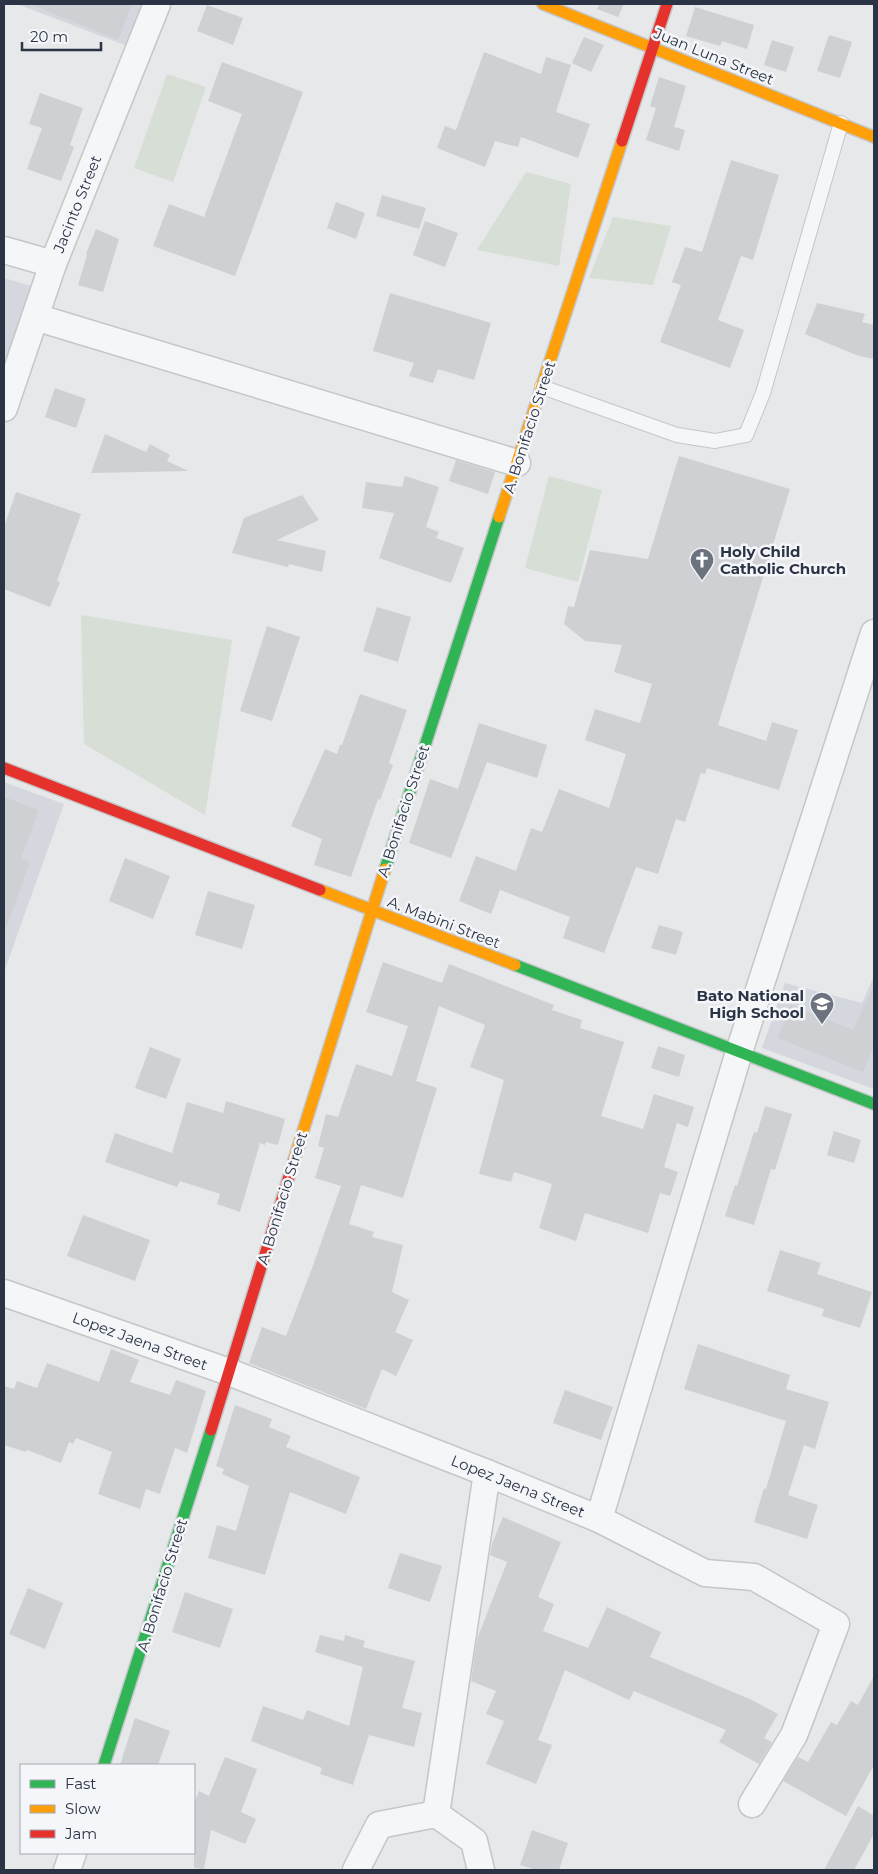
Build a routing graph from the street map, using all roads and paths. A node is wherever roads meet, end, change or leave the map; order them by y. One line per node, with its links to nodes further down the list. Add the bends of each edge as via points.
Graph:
1 (157, 4): 8 (street, Jacinto Street)
2 (543, 4): 4 (street, Juan Luna Street)
3 (667, 4): 4 (street, A. Bonifacio Street)
4 (654, 48): 5 (street, Juan Luna Street); 10 (street, A. Bonifacio Street)
5 (841, 123): 6 (street, Juan Luna Street); 10 (lane, via 763,393 746,435 715,441 677,435)
6 (874, 137)
7 (4, 250): 8 (street)
8 (54, 264): 9 (street, Jacinto Street)
9 (35, 317): 11 (street, Jacinto Street); 12 (street)
10 (542, 387): 12 (street, A. Bonifacio Street)
11 (4, 408)
12 (517, 463): 15 (street, A. Bonifacio Street)
13 (874, 633): 16 (street)
14 (4, 768): 15 (street, A. Mabini Street)
15 (371, 910): 16 (street, A. Mabini Street); 19 (street, A. Bonifacio Street)
16 (739, 1052): 17 (street, A. Mabini Street); 21 (street)
17 (874, 1104)
18 (4, 1293): 19 (street, Lopez Jaena Street)
19 (229, 1372): 20 (street, Lopez Jaena Street); 22 (street, A. Bonifacio Street)
20 (487, 1473): 21 (street, Lopez Jaena Street); 24 (street)
21 (599, 1520): 23 (street, Lopez Jaena Street, via 705,1573 754,1577 836,1624 794,1735)
22 (104, 1764)
23 (752, 1804)
24 (436, 1814): 27 (street, via 379,1825); 28 (street, via 474,1840)
25 (73, 1854): 26 (street)
26 (67, 1870)
27 (356, 1870)
28 (481, 1870)

